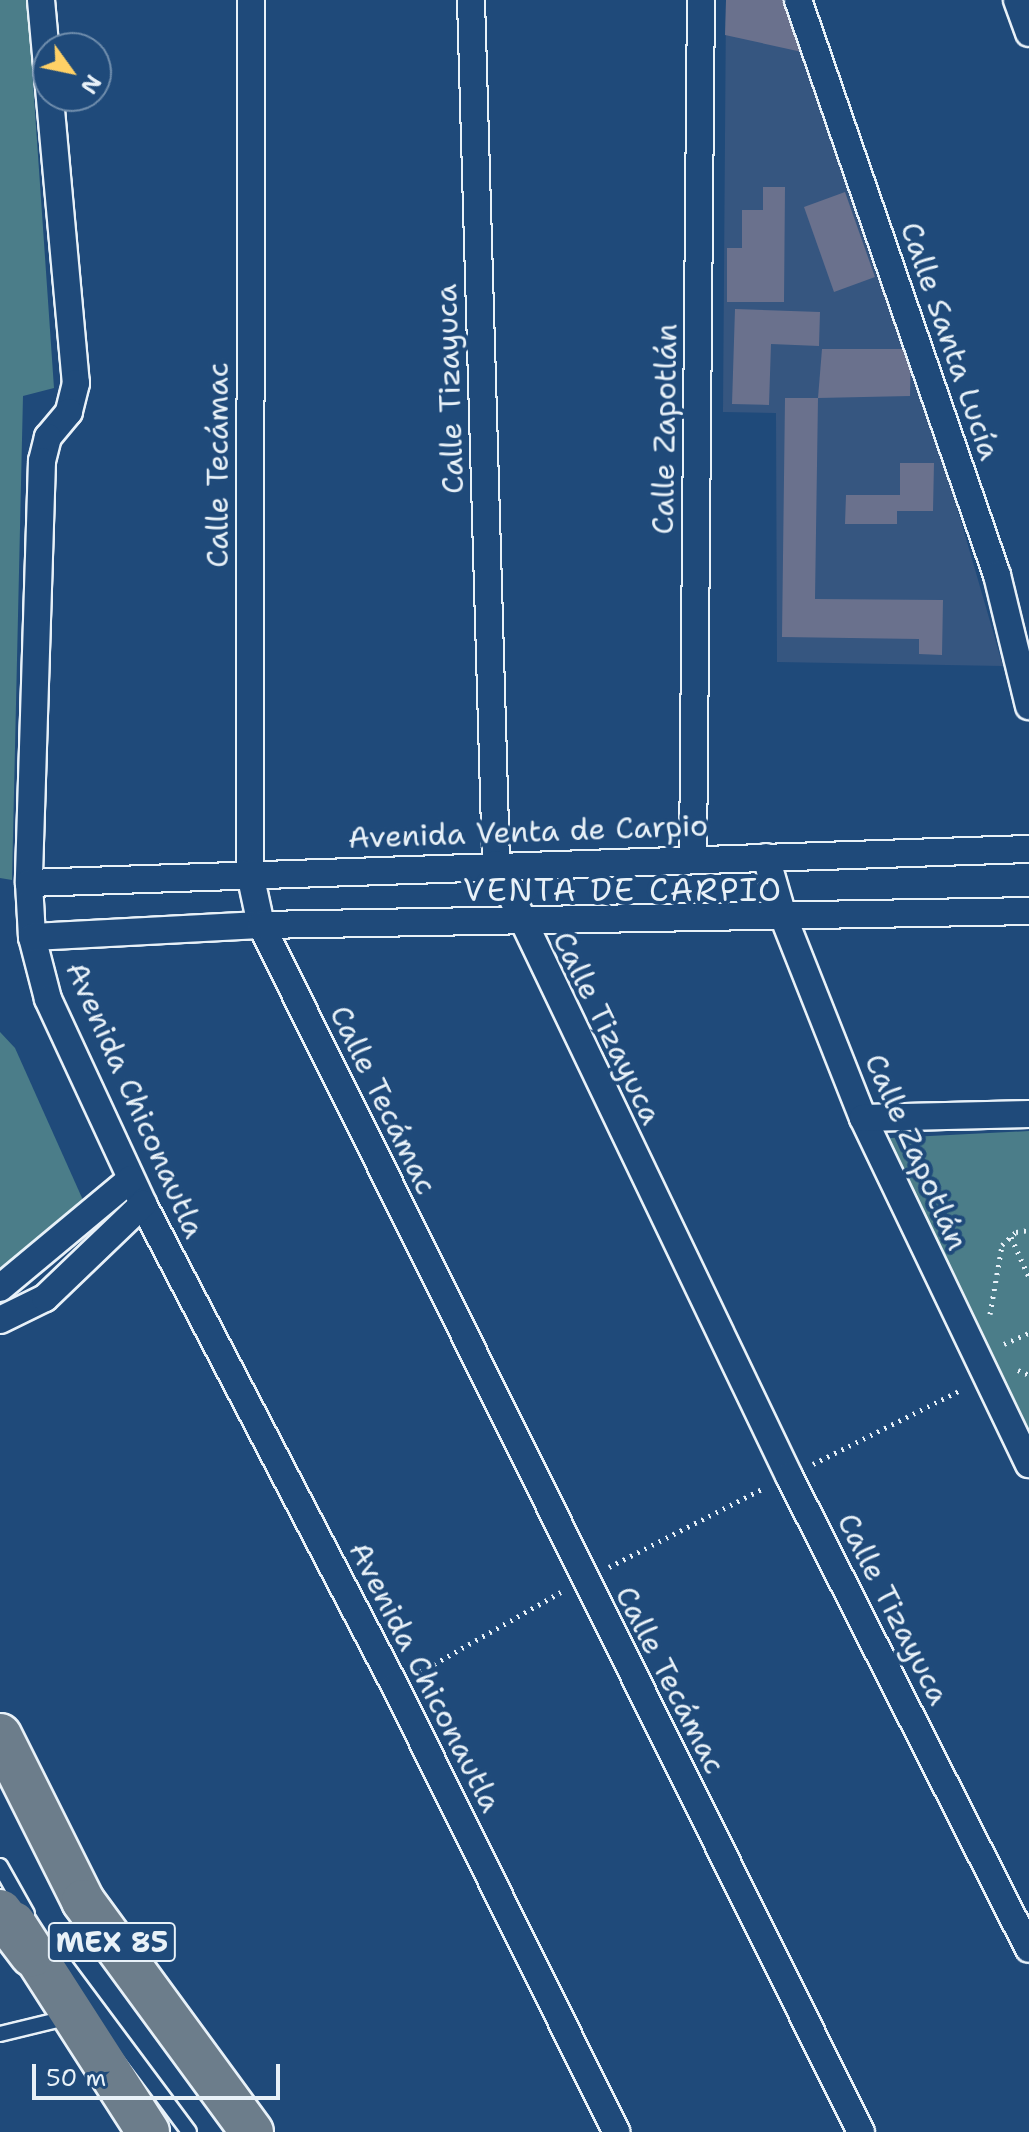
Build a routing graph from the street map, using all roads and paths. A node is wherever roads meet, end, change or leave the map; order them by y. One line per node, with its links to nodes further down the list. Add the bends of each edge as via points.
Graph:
1 (41, 0): 14 (street, Avenida Chiconautla, via 76,383 69,412 48,437 42,461)
2 (251, 0): 13 (street, Calle Tecámac)
3 (471, 0): 12 (street, Calle Tizayuca)
4 (701, 0): 11 (street, Calle Zapotlán)
5 (798, 0): 8 (street, Calle Santa Lucía, via 997,575)
6 (1017, 0): 7 (street)
7 (1029, 33)
8 (1029, 706)
9 (1029, 849): 10 (street, Avenida Venta de Carpio)
10 (766, 857): 11 (street, Avenida Venta de Carpio); 16 (street, Calle Zapotlán)
11 (693, 859): 12 (street, Avenida Venta de Carpio)
12 (496, 864): 13 (street, Avenida Venta de Carpio); 17 (street, Calle Tizayuca)
13 (250, 874): 14 (street, Avenida Venta de Carpio); 18 (street, Calle Tecámac)
14 (29, 883): 19 (street, Avenida Chiconautla)
15 (1029, 911): 16 (street)
16 (783, 916): 17 (street); 21 (street, Calle Zapotlán)
17 (521, 922): 18 (street); 36 (street, Calle Tizayuca)
18 (261, 925): 19 (street); 37 (street, Calle Tecámac)
19 (32, 937): 22 (street, Avenida Chiconautla, via 48,999)
20 (1029, 1114): 21 (street)
21 (863, 1118): 34 (street, Calle Zapotlán)
22 (131, 1179): 23 (street, Avenida Chiconautla); 27 (street)
23 (143, 1204): 28 (street, via 45,1298); 38 (street, Avenida Chiconautla)
24 (1029, 1230): 25 (path)
25 (1011, 1237): 26 (path); 29 (path, via 1002,1245 993,1273)
26 (1029, 1277)
27 (0, 1288)
28 (0, 1320)
29 (989, 1322)
30 (993, 1345): 31 (path)
31 (1003, 1357)
32 (1011, 1367): 33 (path)
33 (1029, 1375)
34 (986, 1378): 35 (street, Calle Zapotlán); 36 (path)
35 (1029, 1464)
36 (789, 1476): 37 (path); 44 (street, Calle Tizayuca)
37 (584, 1579): 38 (path); 51 (street, Calle Tecámac)
38 (395, 1686): 50 (street, Avenida Chiconautla)
39 (0, 1735): 49 (main road, MEX 85, via 83,1901)
40 (0, 1866): 43 (lane)
41 (0, 1897): 43 (main road, MEX 85)
42 (0, 1912): 43 (highway)
43 (40, 1943): 45 (main road, MEX 85); 48 (lane)
44 (1029, 1949)
45 (73, 2016): 46 (lane); 47 (main road, MEX 85)
46 (0, 2034)
47 (148, 2132)
48 (189, 2132)
49 (252, 2132)
50 (616, 2132)
51 (861, 2132)

